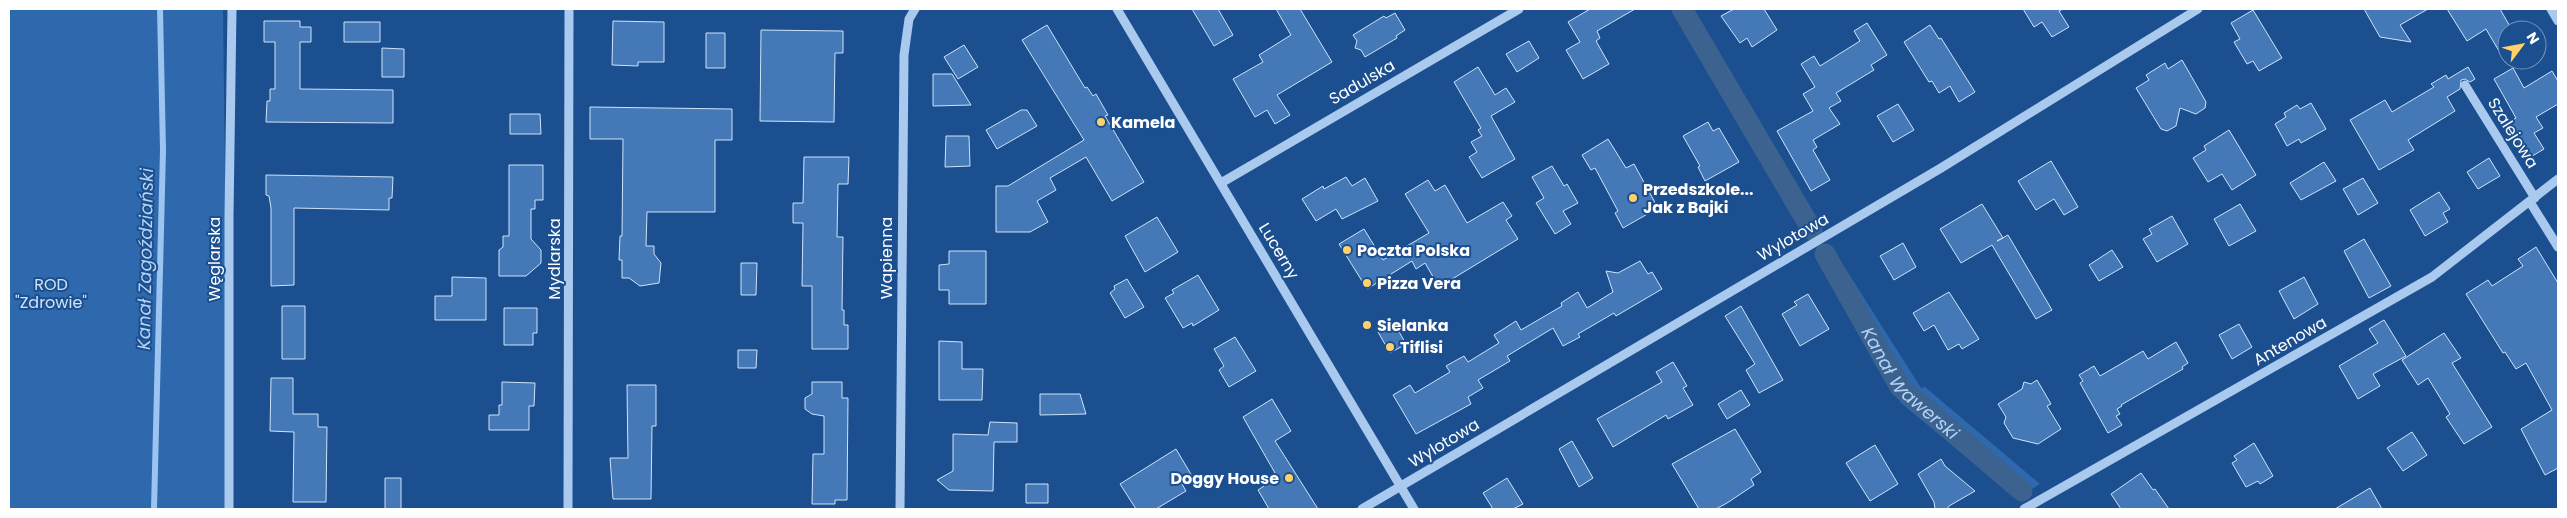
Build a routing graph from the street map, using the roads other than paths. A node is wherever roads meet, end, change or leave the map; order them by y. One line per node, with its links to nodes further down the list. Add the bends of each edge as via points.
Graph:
1 (232, 9): 15 (street, Węglarska)
2 (569, 9): 16 (street, Mydlarska)
3 (915, 9): 17 (street, Wapienna, via 909,19 904,55)
4 (1117, 9): 11 (street, Lucerny)
5 (1519, 9): 11 (street, Sadulska)
6 (2198, 9): 14 (street, Wylotowa, via 1941,168)
7 (2551, 9): 8 (street)
8 (2558, 21)
9 (2465, 85): 12 (street, Szalejowa)
10 (2558, 178): 12 (street, Antenowa)
11 (1220, 183): 14 (street, Lucerny)
12 (2533, 200): 13 (street, Szalejowa); 20 (street, Antenowa, via 2414,288)
13 (2558, 247)
14 (1401, 486): 18 (street, Wylotowa); 19 (street, Lucerny)
15 (229, 509)
16 (568, 509)
17 (900, 509)
18 (1362, 509)
19 (1414, 509)
20 (2024, 509)

